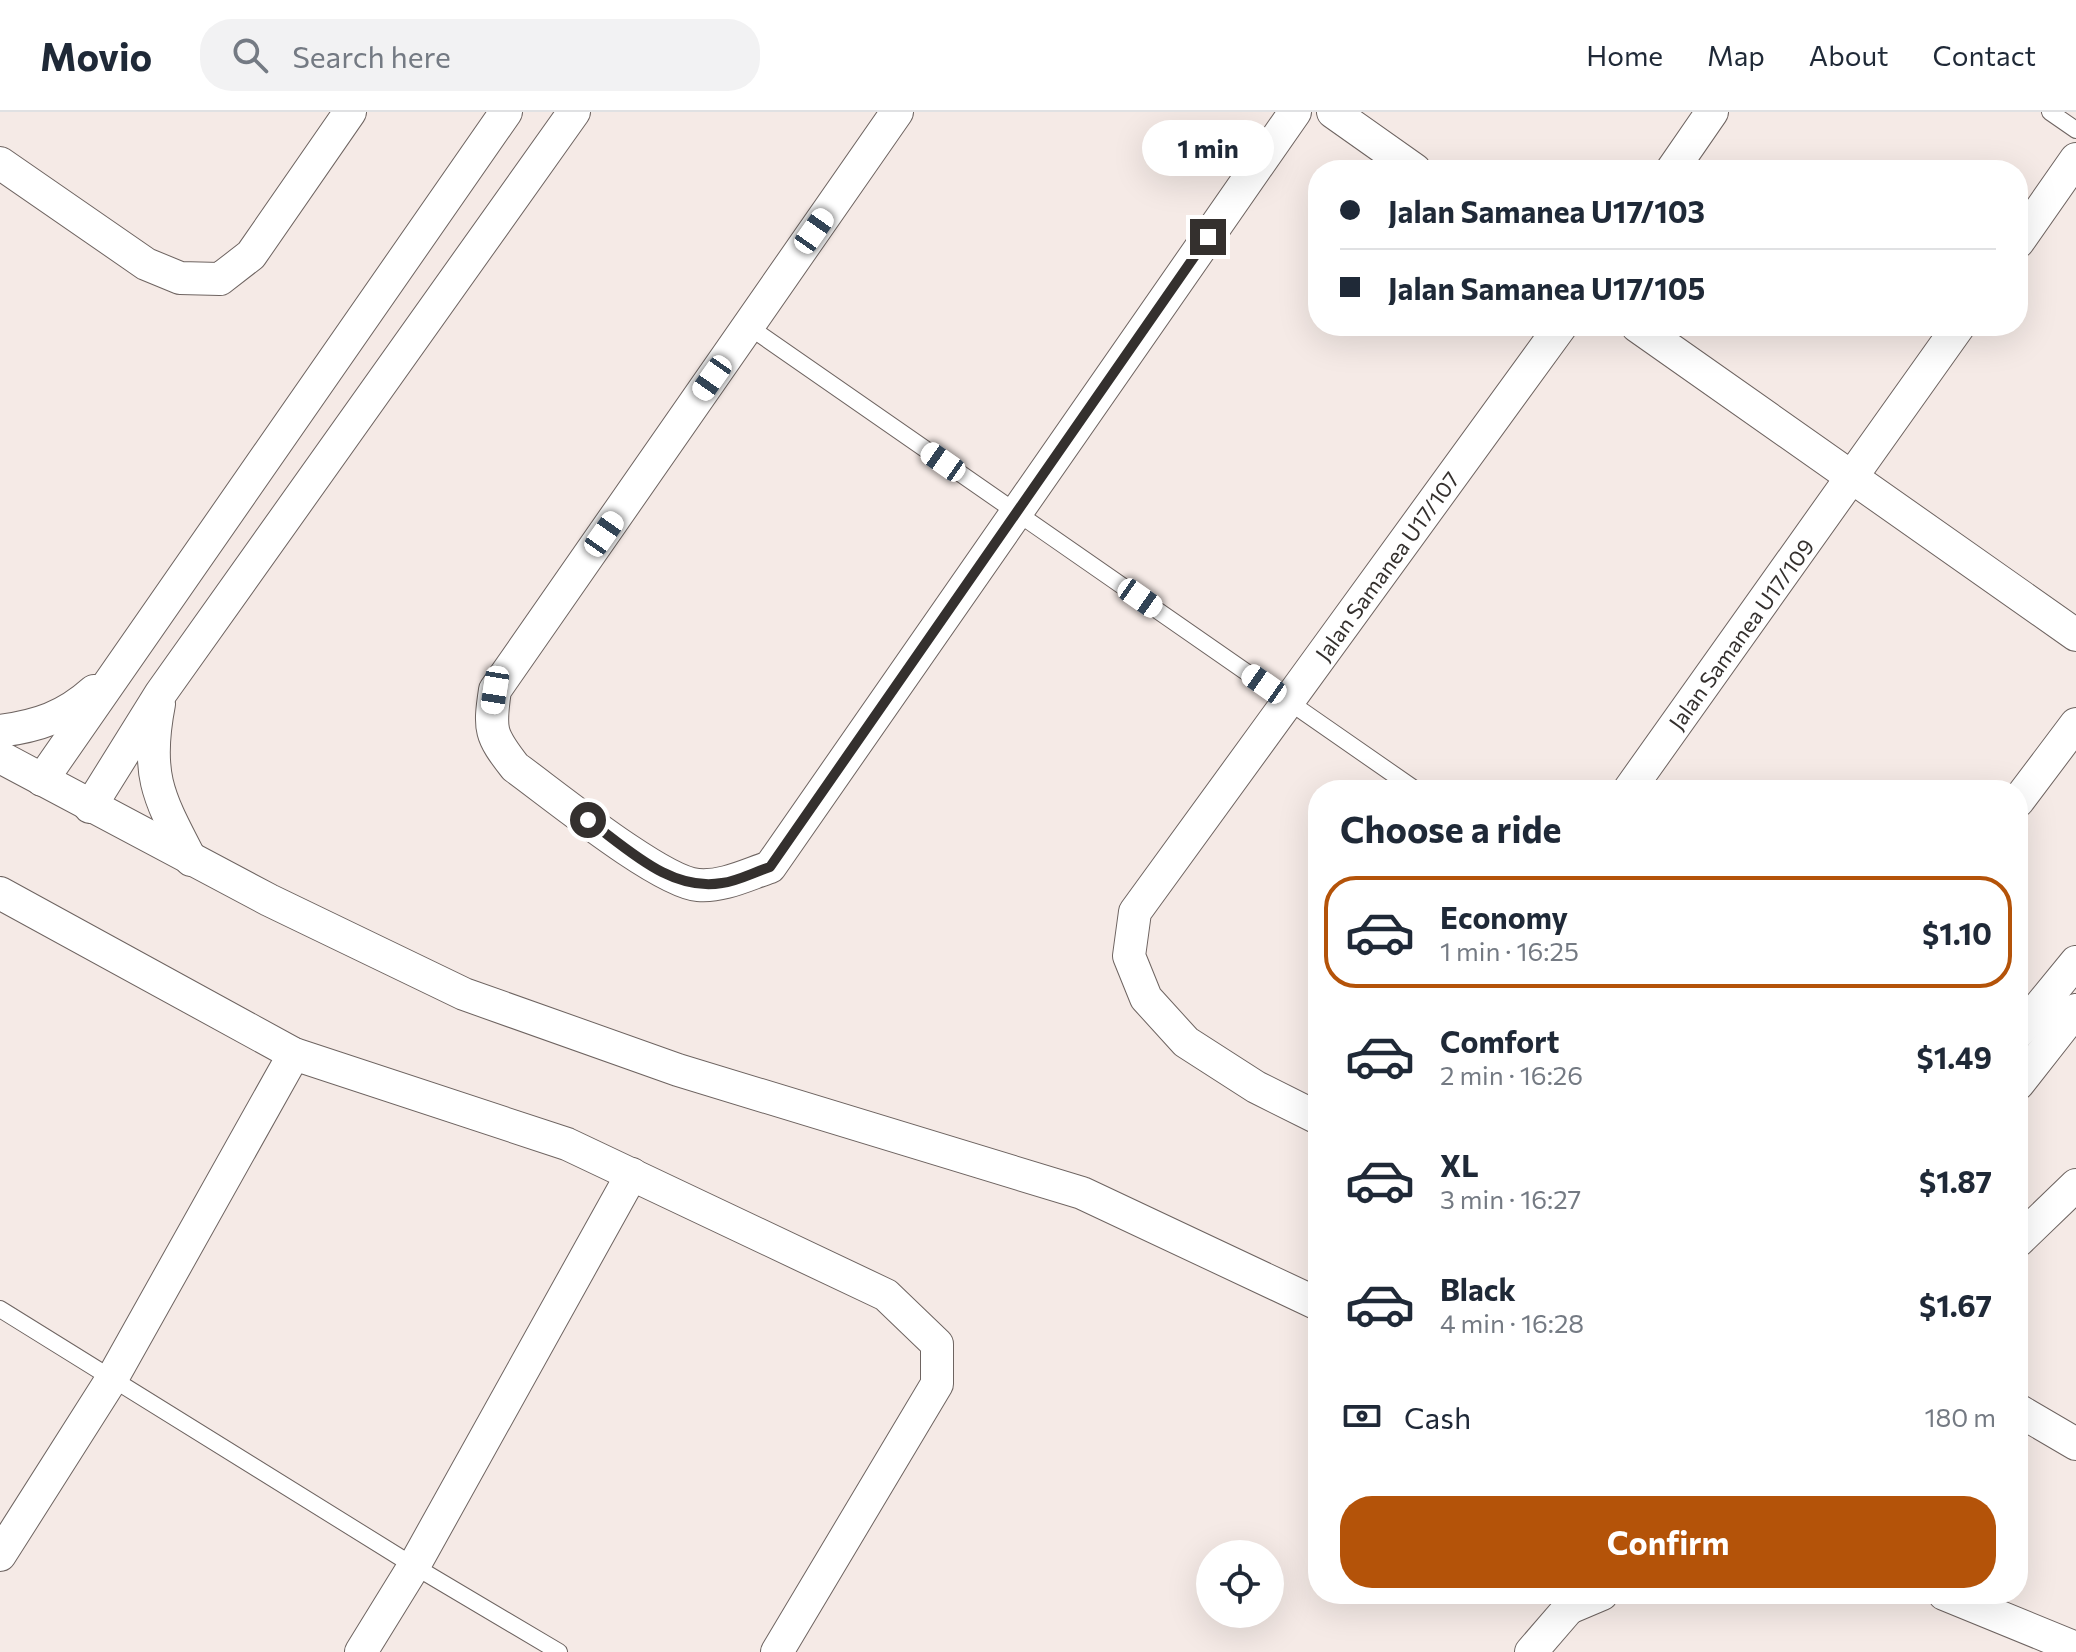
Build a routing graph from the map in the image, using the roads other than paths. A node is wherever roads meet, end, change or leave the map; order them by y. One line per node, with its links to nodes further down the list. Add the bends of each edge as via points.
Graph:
1 (350, 112): 13 (street, via 251,255 220,279 180,278 146,264)
2 (506, 112): 22 (street)
3 (574, 112): 23 (street)
4 (897, 112): 15 (street)
5 (1295, 112): 20 (street)
6 (1333, 112): 11 (street)
7 (1712, 112): 12 (street)
8 (2050, 112): 9 (lane)
9 (2076, 130)
10 (2076, 159): 14 (street)
11 (1401, 160)
12 (1679, 160)
13 (0, 163)
14 (2028, 228)
15 (748, 326): 20 (lane); 20 (street, via 495,690 490,722 497,744 515,767 661,873 695,885 723,883 770,867)
16 (1554, 336): 24 (street, Jalan Samanea U17/107)
17 (1651, 336): 19 (street)
18 (1952, 336): 19 (street, Jalan Samanea U17/109)
19 (1853, 478): 21 (street); 30 (street, Jalan Samanea U17/109)
20 (1016, 513): 24 (lane)
21 (2076, 635)
22 (120, 667): 26 (street, via 73,709 30,727); 28 (street)
23 (161, 693): 32 (street); 33 (street, via 152,739 155,779)
24 (1288, 702): 29 (lane); 40 (street, Jalan Samanea U17/107, via 1135,912 1129,956 1146,998 1186,1042)
25 (2076, 724): 31 (street)
26 (0, 731)
27 (0, 757): 28 (street)
28 (42, 780): 32 (street)
29 (1401, 780)
30 (1636, 780)
31 (2028, 788)
32 (90, 807): 33 (street)
33 (191, 860): 44 (street, via 464,994 678,1070 1082,1193)
34 (0, 893): 38 (street)
35 (2076, 962): 37 (street)
36 (2076, 1010): 39 (street)
37 (2028, 1021)
38 (294, 1054): 41 (street, via 567,1144); 46 (street)
39 (2028, 1071)
40 (1308, 1113)
41 (632, 1174): 50 (street); 56 (street, via 886,1295 937,1344 937,1384)
42 (2076, 1185): 43 (street)
43 (2028, 1231)
44 (1308, 1299)
45 (0, 1309): 46 (lane)
46 (113, 1377): 49 (street); 50 (lane)
47 (2028, 1416): 48 (street)
48 (2076, 1444)
49 (0, 1555)
50 (414, 1566): 54 (street); 55 (lane)
51 (1568, 1604): 57 (street)
52 (1968, 1604): 53 (street)
53 (2076, 1648)
54 (361, 1652)
55 (559, 1652)
56 (777, 1652)
57 (1531, 1652)

